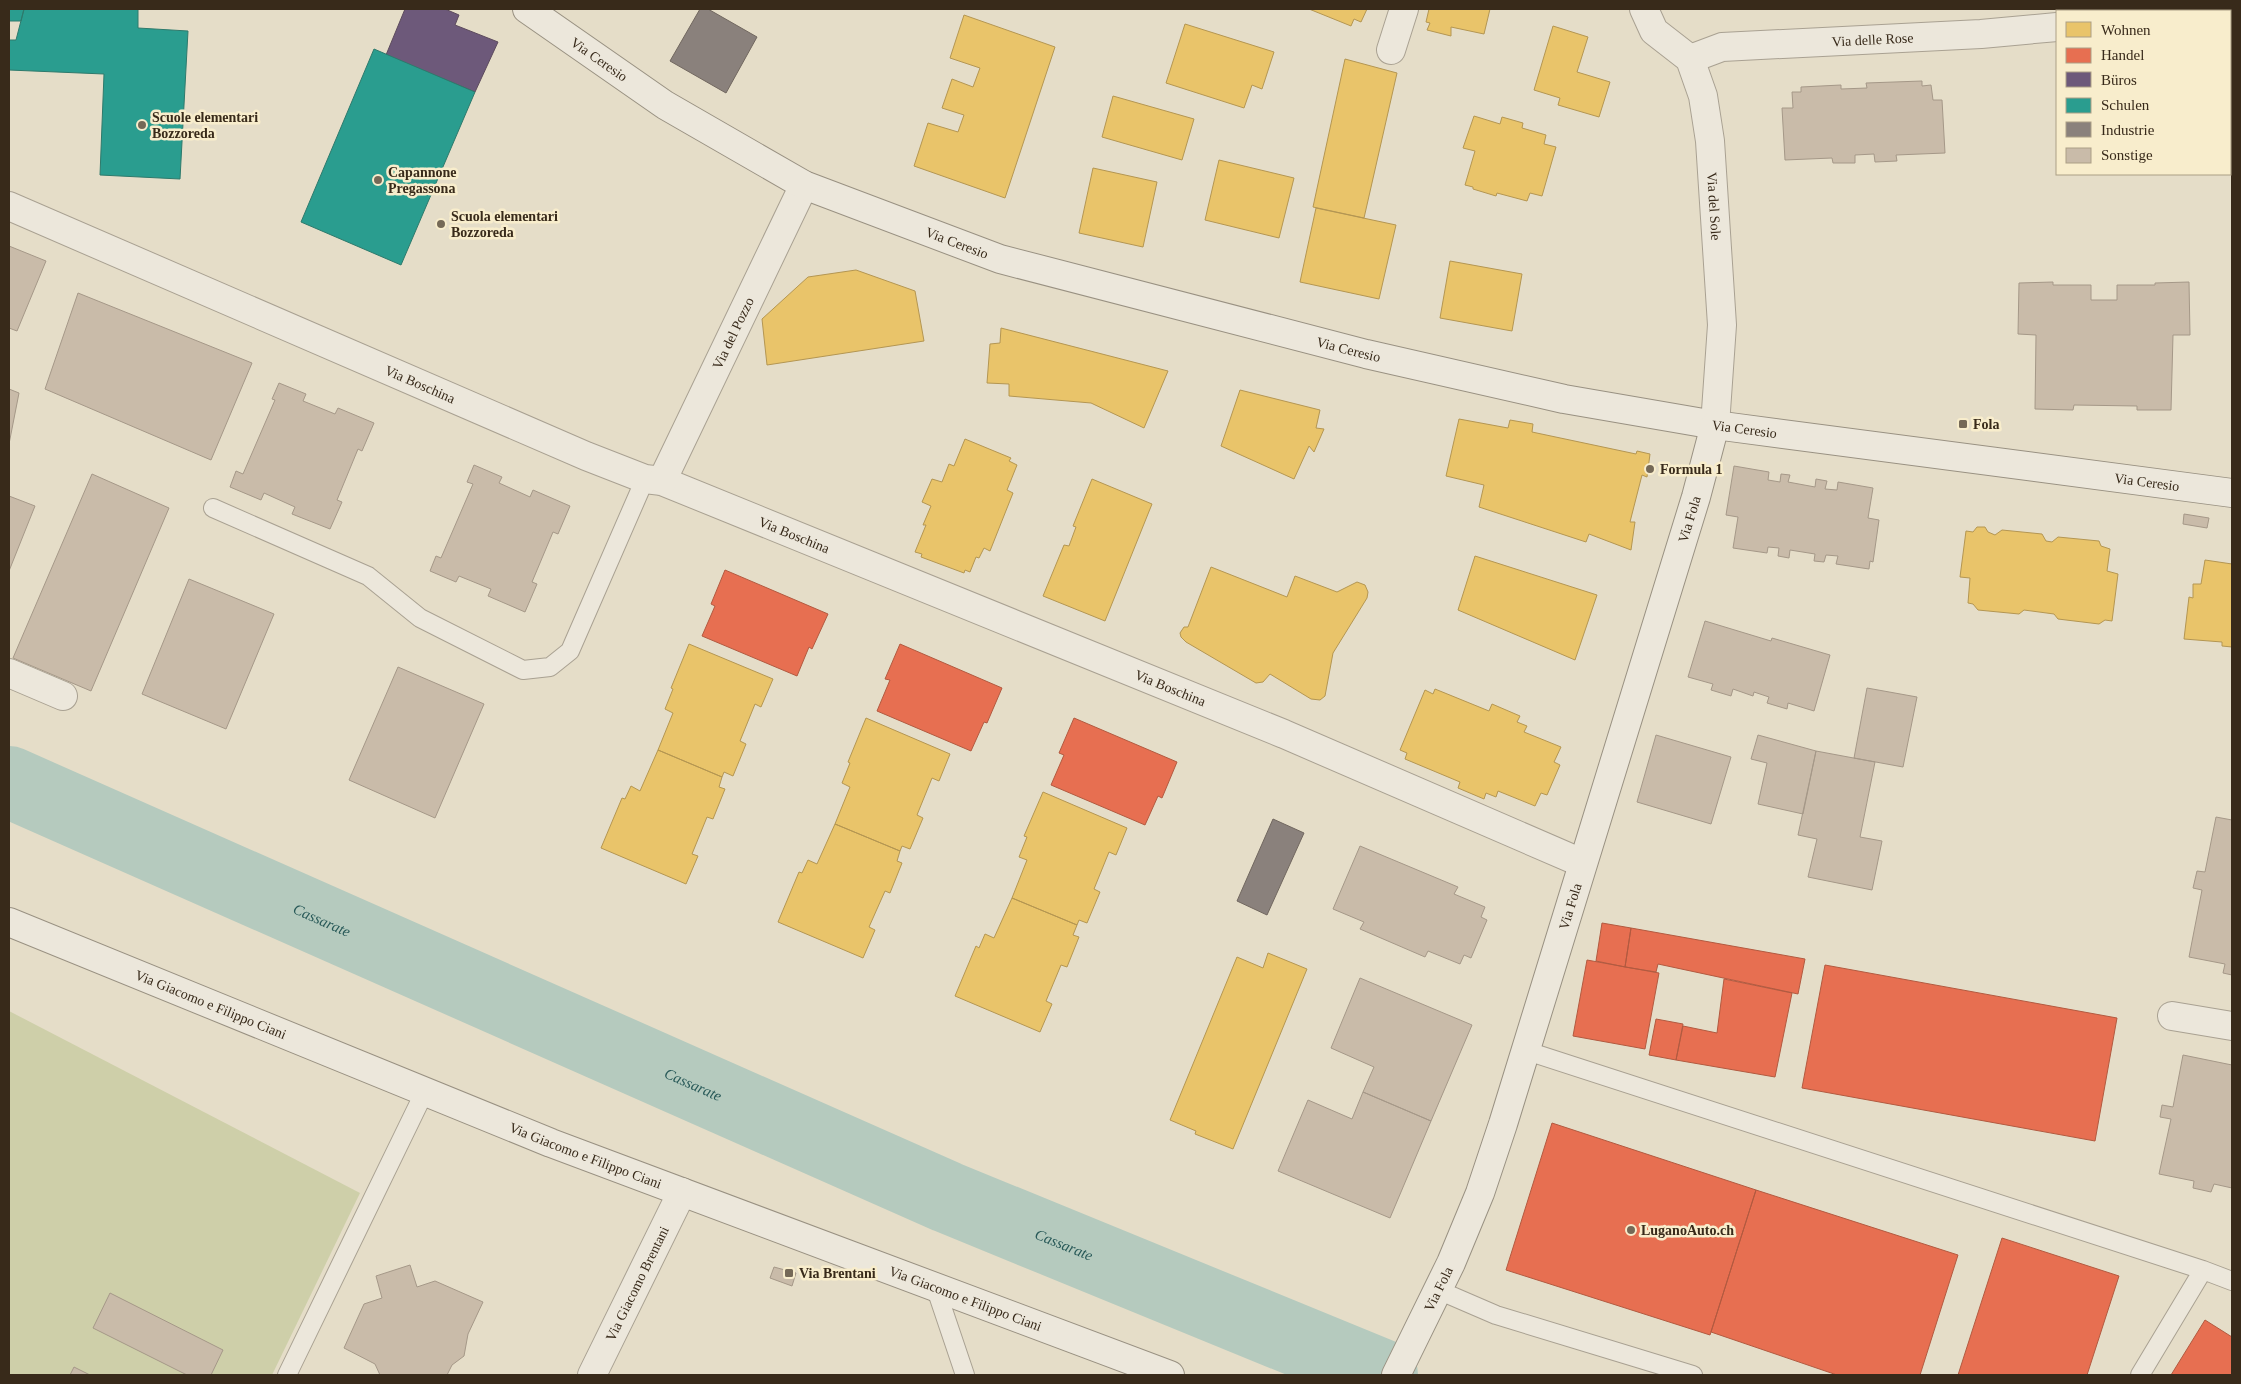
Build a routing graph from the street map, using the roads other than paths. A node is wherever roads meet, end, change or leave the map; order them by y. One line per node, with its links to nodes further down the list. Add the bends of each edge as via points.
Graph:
1 (527, 9): 7 (street, Via Ceresio, via 665,105)
2 (1404, 9): 5 (street)
3 (1644, 9): 6 (street, via 1654,31)
4 (2056, 26): 6 (street, Via delle Rose, via 1981,34 1722,47)
5 (1391, 50)
6 (1690, 59): 9 (street, Via del Sole, via 1703,96 1710,141 1722,325)
7 (804, 185): 9 (street, Via Ceresio, via 1000,259 1366,354 1564,399); 10 (street, Via del Pozzo)
8 (9, 206): 10 (street, Via Boschina, via 577,452)
9 (1715, 425): 11 (street, Via Ceresio); 15 (street, Via Fola, via 1696,497)
10 (654, 480): 12 (lane, via 570,651 550,668 523,670 420,618 368,576); 15 (street, Via Boschina, via 1284,734)
11 (2232, 493)
12 (214, 508)
13 (9, 673): 14 (street)
14 (63, 696)
15 (1582, 863): 19 (street, Via Fola)
16 (9, 922): 20 (street, Via Giacomo e Filippo Ciani)
17 (2172, 1016): 18 (street)
18 (2232, 1026)
19 (1524, 1050): 22 (lane); 26 (street, Via Fola, via 1480,1193)
20 (425, 1092): 21 (street, Via Giacomo e Filippo Ciani); 27 (lane)
21 (682, 1192): 25 (street, Via Giacomo e Filippo Ciani); 28 (street, Via Giacomo Brentani)
22 (2203, 1270): 23 (lane); 24 (lane); 33 (lane)
23 (2232, 1282)
24 (2232, 1288)
25 (936, 1289): 29 (lane); 30 (street, Via Giacomo e Filippo Ciani)
26 (1438, 1290): 31 (street, Via Fola); 32 (lane, via 1496,1316)
27 (287, 1375)
28 (592, 1375)
29 (965, 1375)
30 (1170, 1375)
31 (1396, 1375)
32 (1693, 1375)
33 (2140, 1375)

